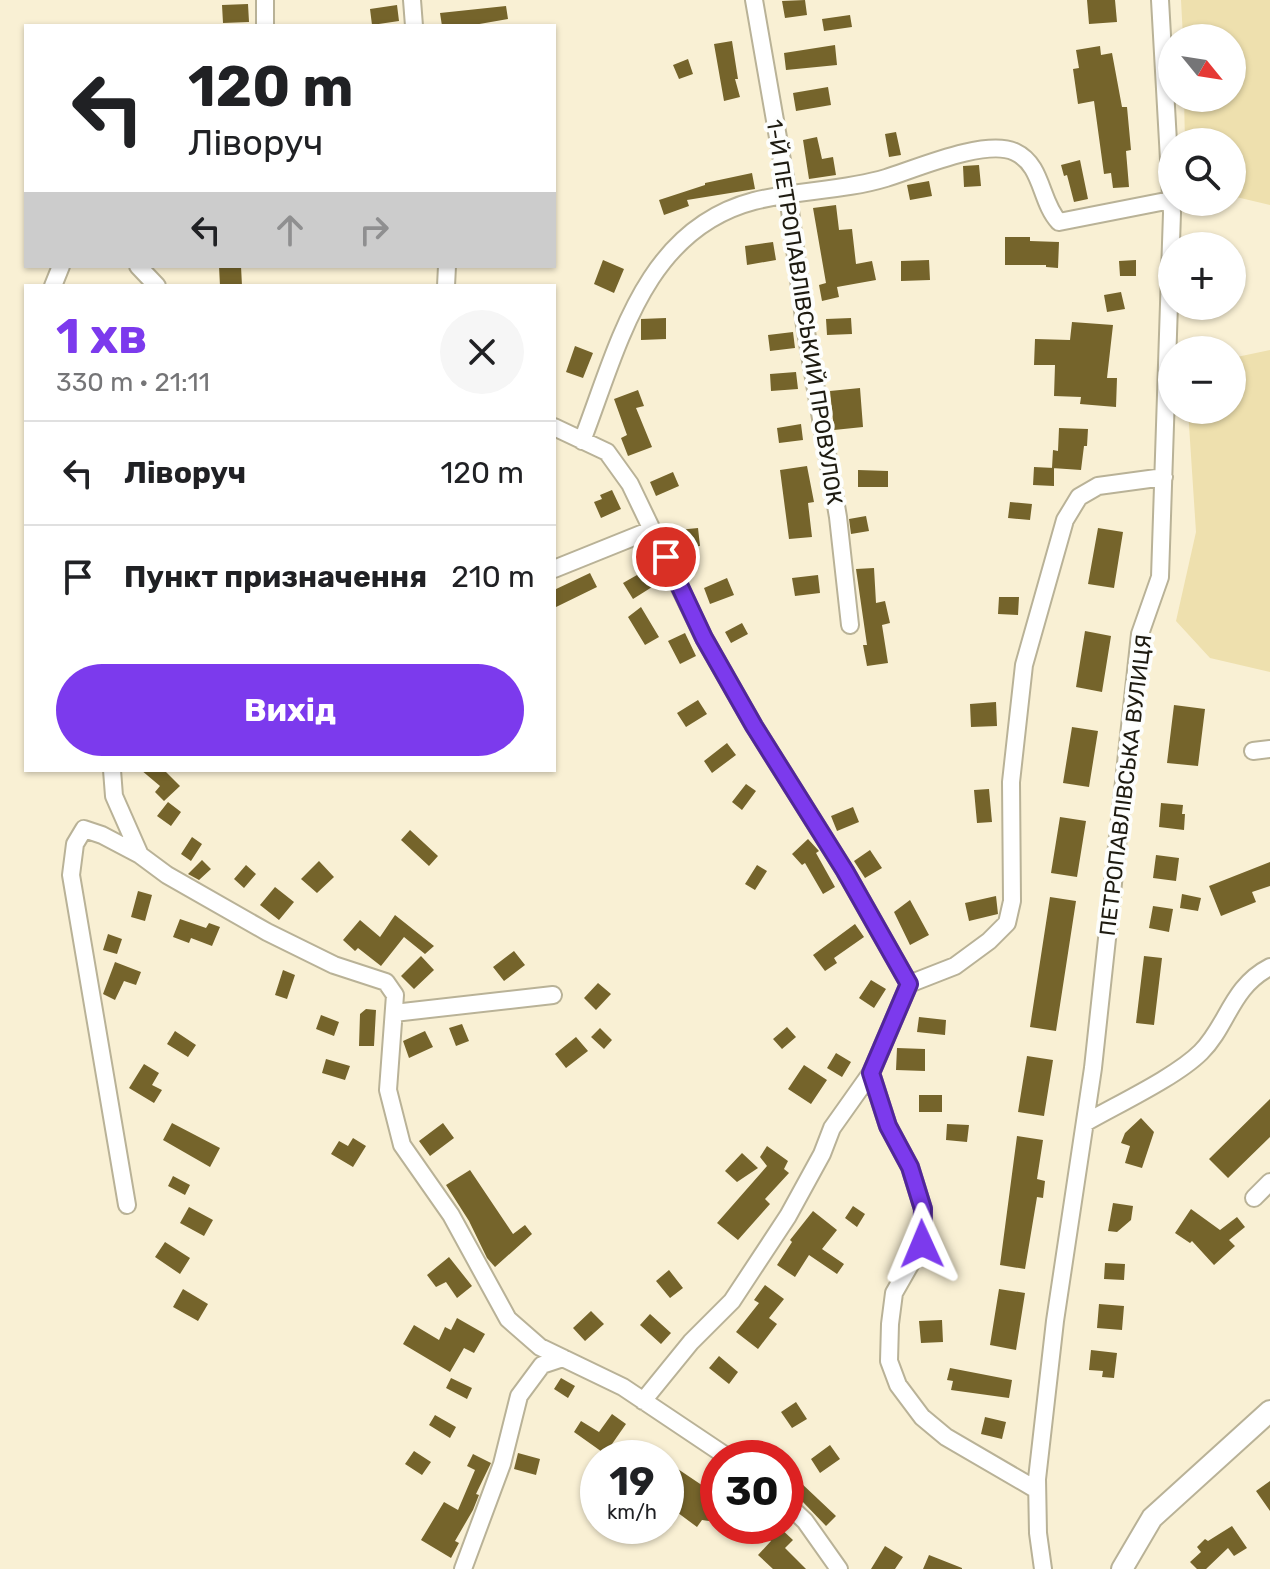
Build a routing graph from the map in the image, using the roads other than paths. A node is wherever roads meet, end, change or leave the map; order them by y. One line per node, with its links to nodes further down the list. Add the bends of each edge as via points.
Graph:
1 (265, 0): 5 (street)
2 (412, 0): 6 (street)
3 (754, 0): 8 (street, 1-Й ПЕТРОПАВЛІВСЬКИЙ ПРОВУЛОК)
4 (1160, 0): 7 (street, ПЕТРОПАВЛІВСЬКА ВУЛИЦЯ)
5 (265, 24)
6 (414, 24)
7 (1167, 128)
8 (788, 195): 9 (street, via 866,184 988,149 1014,151 1029,163 1059,222); 14 (street, via 729,210 691,232 659,266 629,314); 18 (street, 1-Й ПЕТРОПАВЛІВСЬКИЙ ПРОВУЛОК)
9 (1158, 203)
10 (1171, 216): 15 (street, ПЕТРОПАВЛІВСЬКА ВУЛИЦЯ)
11 (140, 268): 12 (street)
12 (155, 284)
13 (556, 428): 14 (street)
14 (582, 441): 16 (street, via 607,452 630,484)
15 (1164, 477): 22 (street, via 1098,486 1079,497 1065,520 1024,665 1011,782 1012,901 1007,923 955,966); 26 (street, ПЕТРОПАВЛІВСЬКА ВУЛИЦЯ, via 1160,577 1140,634)
16 (651, 530): 17 (street); 22 (street, via 754,726)
17 (556, 568)
18 (850, 625)
19 (112, 772): 20 (street, via 114,796)
20 (140, 855): 24 (street, via 267,932 334,965 386,982 395,995); 29 (street, via 84,829 75,844 71,875)
21 (1270, 967): 26 (street, via 1243,987 1202,1051)
22 (909, 984): 25 (street)
23 (553, 995): 24 (street)
24 (394, 1013): 30 (street, via 388,1090 402,1145 451,1215 508,1319 540,1347)
25 (871, 1073): 31 (street, via 832,1128 788,1216 732,1301); 34 (street, via 923,1209 922,1244 894,1293 889,1361 898,1385 922,1417 946,1437)
26 (1085, 1123): 34 (street, ПЕТРОПАВЛІВСЬКА ВУЛИЦЯ, via 1055,1321)
27 (1270, 1182): 28 (street)
28 (1254, 1198)
29 (127, 1205)
30 (563, 1358): 31 (street); 36 (street, via 542,1365 519,1396 502,1464)
31 (643, 1401): 33 (street)
32 (1270, 1411): 39 (street, via 1152,1518)
33 (702, 1440)
34 (1037, 1490): 38 (street, ПЕТРОПАВЛІВСЬКА ВУЛИЦЯ)
35 (804, 1520): 37 (street)
36 (463, 1569)
37 (839, 1569)
38 (1043, 1569)
39 (1122, 1569)

